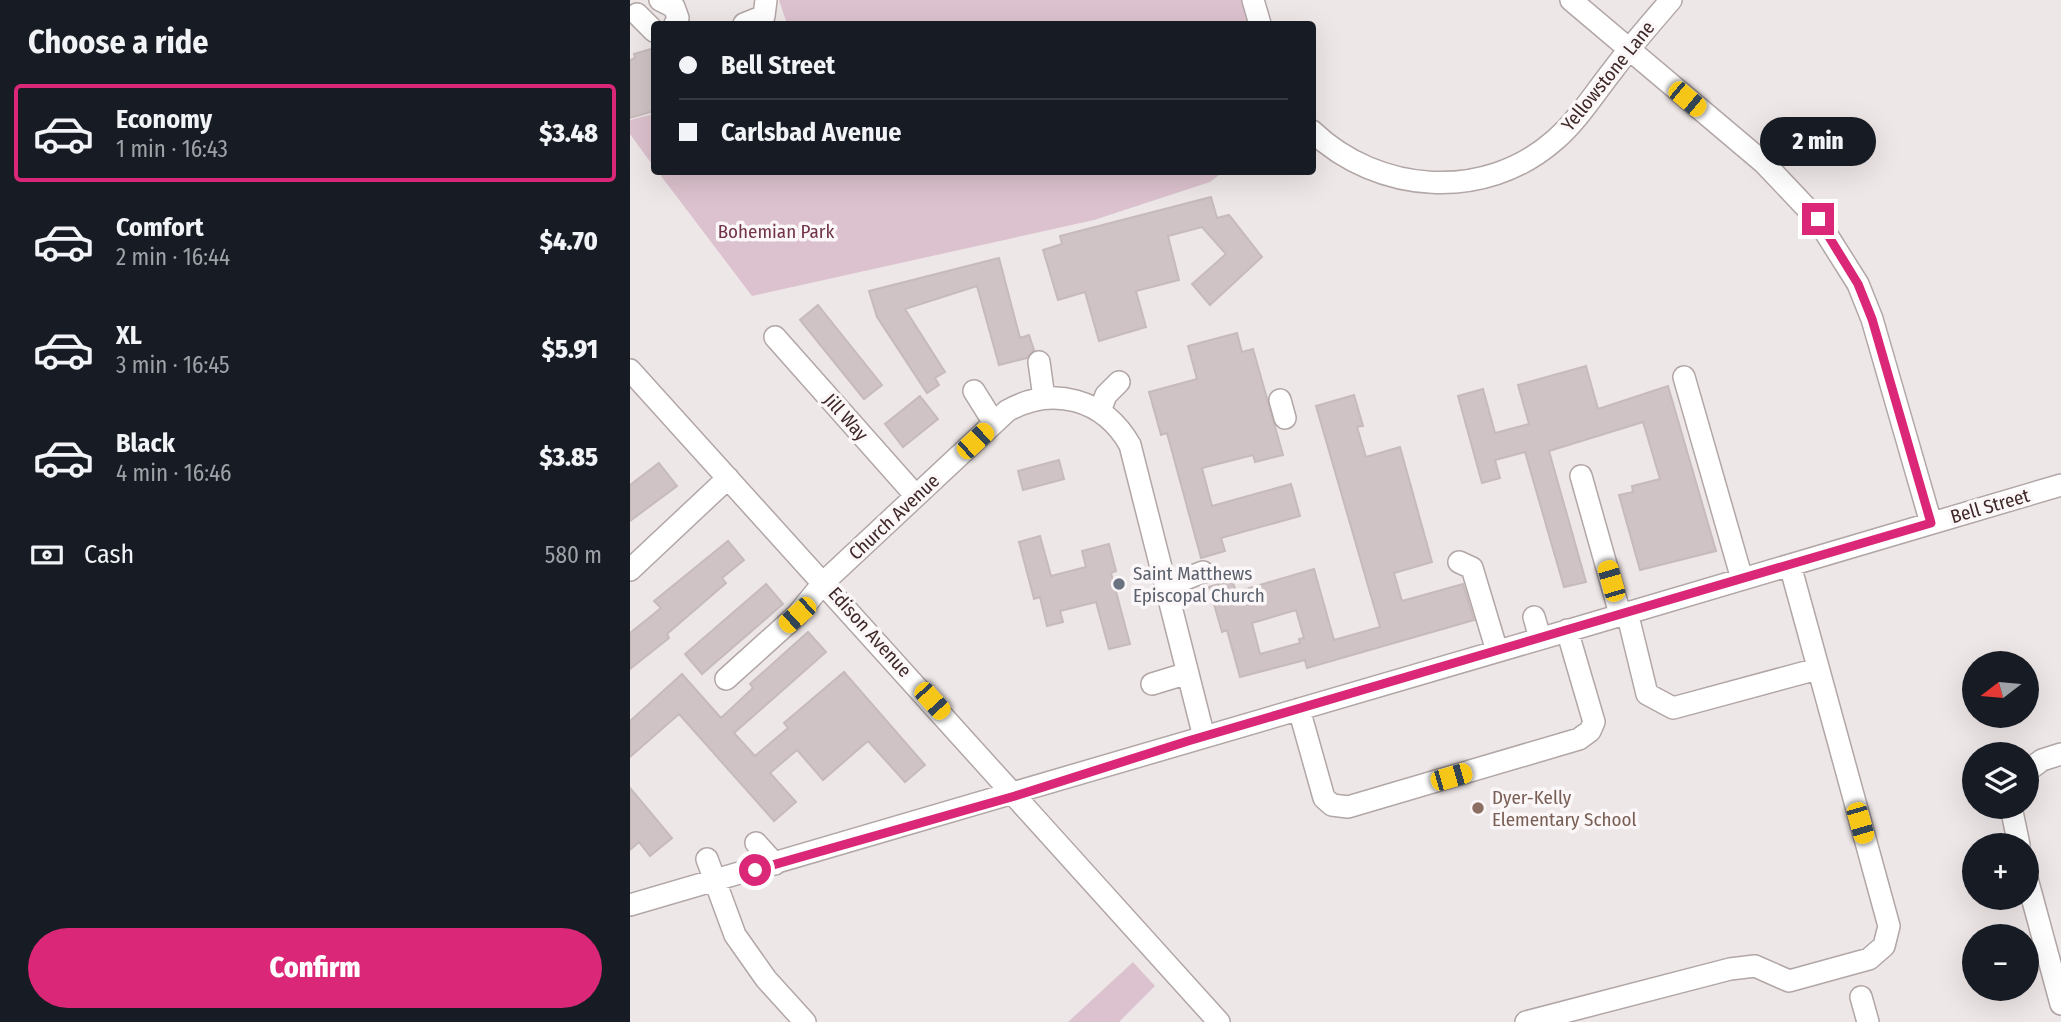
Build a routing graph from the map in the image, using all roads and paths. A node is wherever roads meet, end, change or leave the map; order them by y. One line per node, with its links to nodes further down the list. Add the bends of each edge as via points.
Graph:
1 (660, 0): 7 (street, via 674,7)
2 (766, 0): 8 (street, via 764,16)
3 (1253, 0): 9 (street)
4 (1571, 0): 11 (street)
5 (1671, 0): 11 (street, Yellowstone Lane)
6 (637, 14): 10 (street)
7 (676, 21)
8 (752, 21)
9 (1259, 21)
10 (651, 28)
11 (1630, 51): 12 (street, Yellowstone Lane, via 1553,141 1534,156 1489,176 1440,184 1391,177 1345,158); 26 (street, via 1783,181 1839,250 1872,319)
12 (1316, 134)
13 (775, 337): 25 (street, Jill Way)
14 (1040, 362): 19 (street)
15 (630, 370): 23 (street, Edison Avenue)
16 (1684, 377): 31 (street)
17 (1119, 382): 20 (street, via 1106,395)
18 (974, 391): 21 (street)
19 (1044, 398): 20 (street, Church Avenue, via 1070,398); 21 (street, Church Avenue, via 1018,405)
20 (1100, 411): 33 (street, Church Avenue, via 1130,445 1155,508)
21 (994, 423): 25 (street, Church Avenue)
22 (1581, 475): 34 (street)
23 (728, 478): 29 (street); 32 (street, Edison Avenue)
24 (2061, 485): 26 (street, Bell Street)
25 (916, 496): 32 (street, Church Avenue)
26 (1931, 523): 28 (street, Bell Street)
27 (1459, 562): 36 (street, via 1472,568)
28 (1790, 565): 31 (street, Bell Street); 37 (street)
29 (630, 570)
30 (1203, 572): 33 (street)
31 (1742, 579): 34 (street, Bell Street)
32 (824, 582): 39 (street, Church Avenue, via 797,615); 45 (street, Edison Avenue)
33 (1167, 586): 38 (street, Church Avenue)
34 (1624, 613): 35 (street, Bell Street); 37 (street, via 1647,694 1673,708)
35 (1567, 630): 36 (street, Bell Street, via 1537,628); 41 (street, via 1594,722 1590,731 1578,739 1412,789 1348,807 1332,805 1324,798)
36 (1497, 651): 41 (street, Bell Street)
37 (1817, 669): 56 (street, via 1889,926 1884,946 1869,959 1789,981 1755,966 1730,969)
38 (1188, 673): 40 (street); 42 (street, Church Avenue)
39 (726, 679)
40 (1152, 684)
41 (1299, 709): 42 (street, Bell Street)
42 (1204, 737): 45 (street, Bell Street)
43 (2061, 754): 44 (street)
44 (2039, 762)
45 (1015, 796): 48 (street, Bell Street); 55 (street, Edison Avenue)
46 (756, 842): 48 (street)
47 (707, 859): 49 (street)
48 (775, 864): 49 (street, Bell Street)
49 (714, 881): 50 (street, Bell Street); 54 (street, via 726,917 749,957)
50 (630, 905)
51 (2035, 910): 53 (street)
52 (1861, 997): 57 (street)
53 (2061, 1004)
54 (805, 1022)
55 (1219, 1022)
56 (1526, 1022)
57 (1868, 1022)

